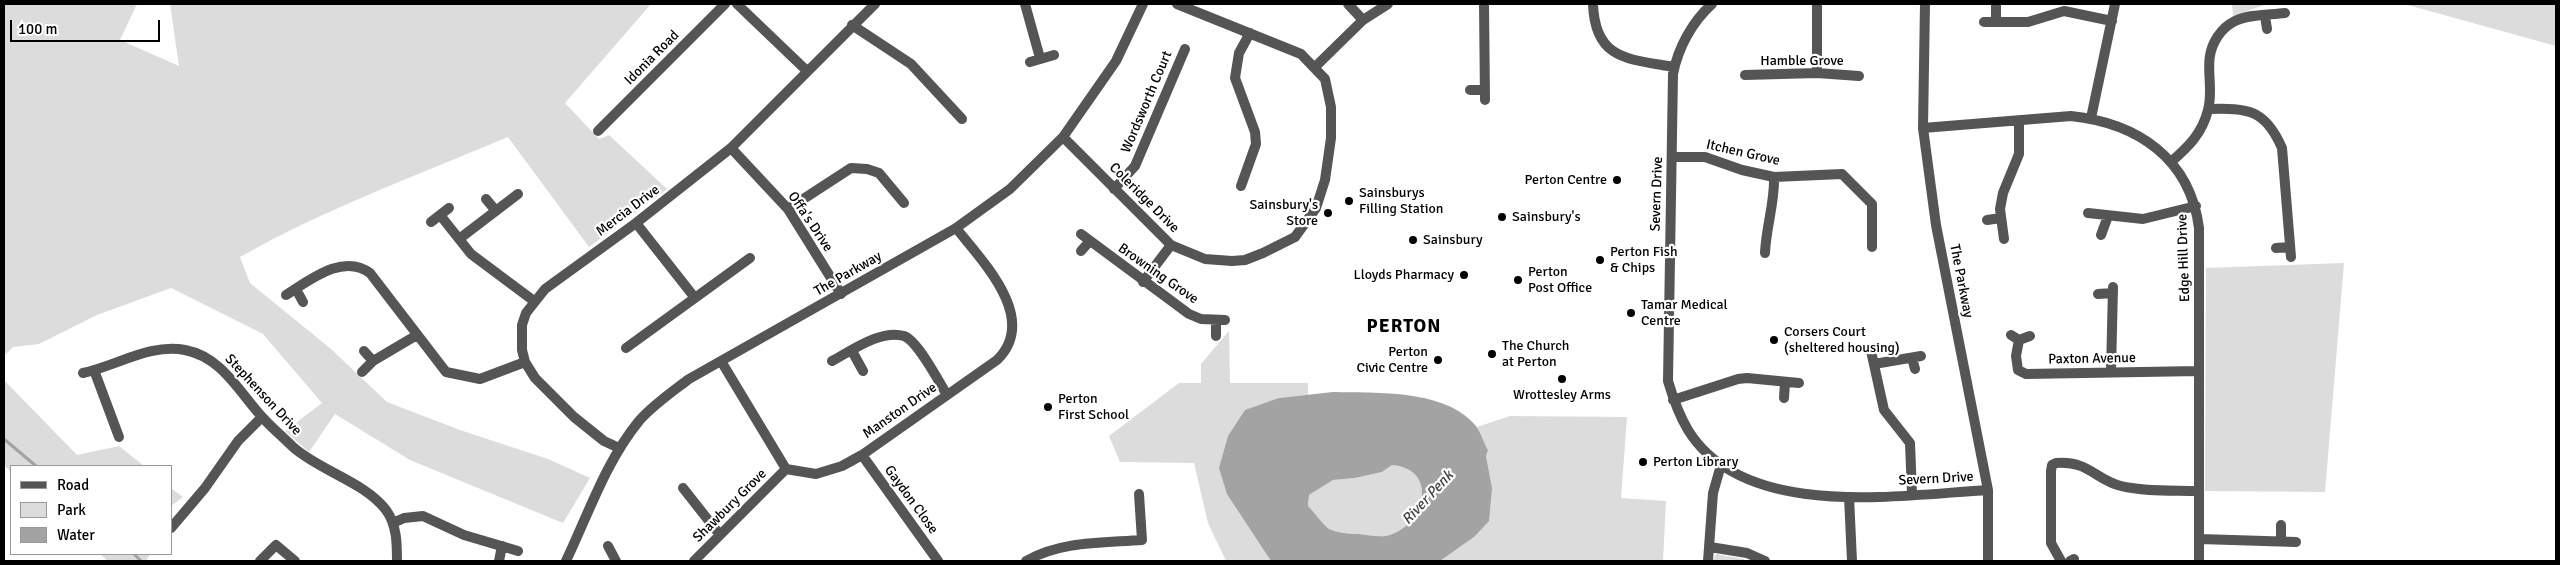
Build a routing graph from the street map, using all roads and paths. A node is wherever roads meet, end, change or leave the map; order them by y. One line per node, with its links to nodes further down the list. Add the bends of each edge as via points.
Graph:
1 (725, 4): 39 (street, Idonia Road)
2 (737, 4): 29 (street)
3 (875, 4): 22 (street, Mercia Drive)
4 (1025, 4): 26 (street, via 1035,60)
5 (1143, 4): 40 (street, The Parkway, via 1116,61)
6 (1177, 4): 24 (street, Coleridge Drive)
7 (1348, 4): 18 (street)
8 (1388, 4): 18 (street)
9 (1484, 4): 33 (street, via 1484,95)
10 (1593, 4): 28 (street, via 1596,28 1610,51 1626,59)
11 (1712, 4): 28 (street, Severn Drive, via 1693,25)
12 (1817, 4): 30 (street)
13 (1925, 4): 38 (street, The Parkway)
14 (1996, 4): 20 (street)
15 (2116, 4): 21 (street)
16 (2285, 13): 17 (street)
17 (2265, 16): 23 (street); 34 (street, via 2236,20 2212,45 2208,60)
18 (1362, 20): 27 (street)
19 (1984, 22): 20 (street)
20 (1996, 22): 21 (street, via 2028,22 2064,10)
21 (2112, 22): 35 (street)
22 (852, 25): 29 (street, Mercia Drive); 36 (street, via 911,64)
23 (2267, 29)
24 (1250, 33): 27 (street, Coleridge Drive, via 1301,54); 45 (street, via 1239,53 1235,78 1255,132 1256,144)
25 (1185, 49): 46 (street, Wordsworth Court, via 1135,166)
26 (1054, 55)
27 (1315, 67): 67 (street, Coleridge Drive, via 1325,79 1330,93 1331,138 1325,180 1309,221 1295,237 1246,260 1205,259)
28 (1674, 68): 42 (street, Severn Drive)
29 (807, 71): 41 (street, Mercia Drive)
30 (1817, 73): 31 (street, Hamble Grove); 32 (street, Hamble Grove)
31 (1745, 75)
32 (1859, 76)
33 (1470, 90)
34 (2209, 109): 43 (street, via 2192,144); 69 (street, via 2248,110 2265,121 2277,136 2282,148 2290,252)
35 (2091, 118): 37 (street, Edge Hill Drive, via 2071,116); 43 (street, Edge Hill Drive, via 2133,132)
36 (962, 119)
37 (2019, 122): 38 (street, Edge Hill Drive); 57 (street, via 2019,154 2003,193)
38 (1922, 128): 112 (street, The Parkway, via 1929,184)
39 (598, 131)
40 (1063, 137): 46 (street, Coleridge Drive); 61 (street, The Parkway, via 1010,188)
41 (731, 148): 52 (street, Offa's Drive); 60 (street, Mercia Drive)
42 (1672, 157): 44 (street, Itchen Grove, via 1705,157); 104 (street, Severn Drive, via 1668,381)
43 (2171, 162): 50 (street, Edge Hill Drive)
44 (1774, 177): 68 (street, Itchen Grove, via 1842,174 1872,204); 71 (street)
45 (1241, 186)
46 (1114, 189): 67 (street, Coleridge Drive)
47 (518, 194): 53 (street)
48 (486, 198): 53 (street)
49 (904, 203): 52 (street, via 878,174 851,168)
50 (2196, 206): 56 (street, via 2142,219); 96 (street, Edge Hill Drive, via 2200,264)
51 (449, 208): 55 (street)
52 (788, 209): 75 (street, Offa's Drive)
53 (496, 211): 64 (street)
54 (2088, 213): 56 (street)
55 (440, 215): 59 (street); 64 (street)
56 (2108, 216): 63 (street)
57 (2001, 218): 58 (street); 65 (street)
58 (1987, 220)
59 (431, 222)
60 (636, 223): 78 (street); 79 (street, Mercia Drive, via 545,289)
61 (956, 228): 75 (street, The Parkway); 102 (street, Manston Drive, via 991,272 1011,309 1012,334 1007,350)
62 (1081, 234): 66 (street, Browning Grove)
63 (2101, 235)
64 (459, 239): 79 (street, via 472,254)
65 (2004, 239)
66 (1089, 242): 70 (street); 73 (street, Browning Grove)
67 (1171, 245): 73 (street)
68 (1872, 246)
69 (2276, 248)
70 (1081, 251)
71 (1765, 253)
72 (750, 258): 78 (street)
73 (1143, 282): 82 (street, Browning Grove, via 1189,314 1201,319 1220,320)
74 (296, 289): 77 (street); 80 (street); 81 (street, via 338,266 363,268)
75 (841, 294): 91 (street, The Parkway)
76 (2098, 294): 99 (street, via 2113,290)
77 (286, 295)
78 (696, 298): 84 (street)
79 (534, 301): 90 (street, Mercia Drive, via 522,325)
80 (303, 302)
81 (417, 334): 88 (street); 90 (street, via 446,372 465,378 480,379)
82 (1216, 336)
83 (2030, 336): 99 (street, Paxton Avenue, via 2015,337 2018,370 2026,374)
84 (626, 348)
85 (364, 351): 88 (street)
86 (852, 351): 89 (street); 95 (street); 102 (street, via 880,337 904,336 913,343)
87 (1871, 351): 92 (street)
88 (373, 361): 98 (street)
89 (832, 361)
90 (525, 362): 107 (street, Mercia Drive, via 535,378 574,417 604,441)
91 (721, 362): 107 (street, The Parkway, via 664,397); 110 (street)
92 (1874, 364): 93 (street, via 1916,357); 115 (street, via 1884,410 1910,443)
93 (1915, 369)
94 (94, 370): 97 (street, Stephenson Drive); 105 (street, Stephenson Drive, via 153,350 185,350 202,354 225,372); 106 (street)
95 (863, 371)
96 (2199, 371): 99 (street, Paxton Avenue); 113 (street, Edge Hill Drive)
97 (83, 372)
98 (362, 372)
99 (2111, 372)
100 (1785, 382): 101 (street); 103 (street); 104 (street, via 1738,379)
101 (1800, 383)
102 (947, 395): 108 (street, Manston Drive)
103 (1784, 398)
104 (1673, 400): 109 (street, Severn Drive, via 1689,432)
105 (262, 417): 117 (street, Stephenson Drive, via 303,455 370,495 386,510); 119 (street, via 238,441 205,488)
106 (119, 437)
107 (619, 448): 132 (street, The Parkway)
108 (862, 455): 110 (street, Manston Drive, via 823,474); 135 (street, Gaydon Close)
109 (1721, 465): 116 (street, Severn Drive, via 1744,478 1781,490); 126 (street, via 1713,493)
110 (786, 470): 120 (street, Shawbury Grove)
111 (683, 488): 120 (street)
112 (1988, 490): 115 (street, Severn Drive); 140 (street, The Parkway)
113 (2199, 491): 121 (street, Edge Hill Drive); 141 (street, via 2135,489 2113,483 2088,467 2052,465 2051,543)
114 (1139, 494): 136 (street, via 1142,540 1065,546)
115 (1912, 494): 116 (street, Severn Drive)
116 (1849, 497): 139 (street)
117 (393, 523): 124 (street, via 423,516 464,535); 130 (street, Stephenson Drive)
118 (2281, 525): 122 (street)
119 (172, 526)
120 (720, 535): 134 (street, Shawbury Grove)
121 (2200, 539): 122 (street); 142 (street, Edge Hill Drive)
122 (2281, 541): 123 (street)
123 (2296, 542)
124 (502, 546): 127 (street); 131 (street)
125 (608, 546): 133 (street)
126 (1710, 547): 137 (street); 138 (street, via 1748,553)
127 (518, 551)
128 (260, 561): 129 (street, via 276,545)
129 (295, 561)
130 (397, 561)
131 (499, 561)
132 (566, 561)
133 (616, 561)
134 (694, 561)
135 (938, 561)
136 (1026, 561)
137 (1708, 561)
138 (1765, 561)
139 (1852, 561)
140 (1988, 561)
141 (2061, 561)
142 (2200, 561)

